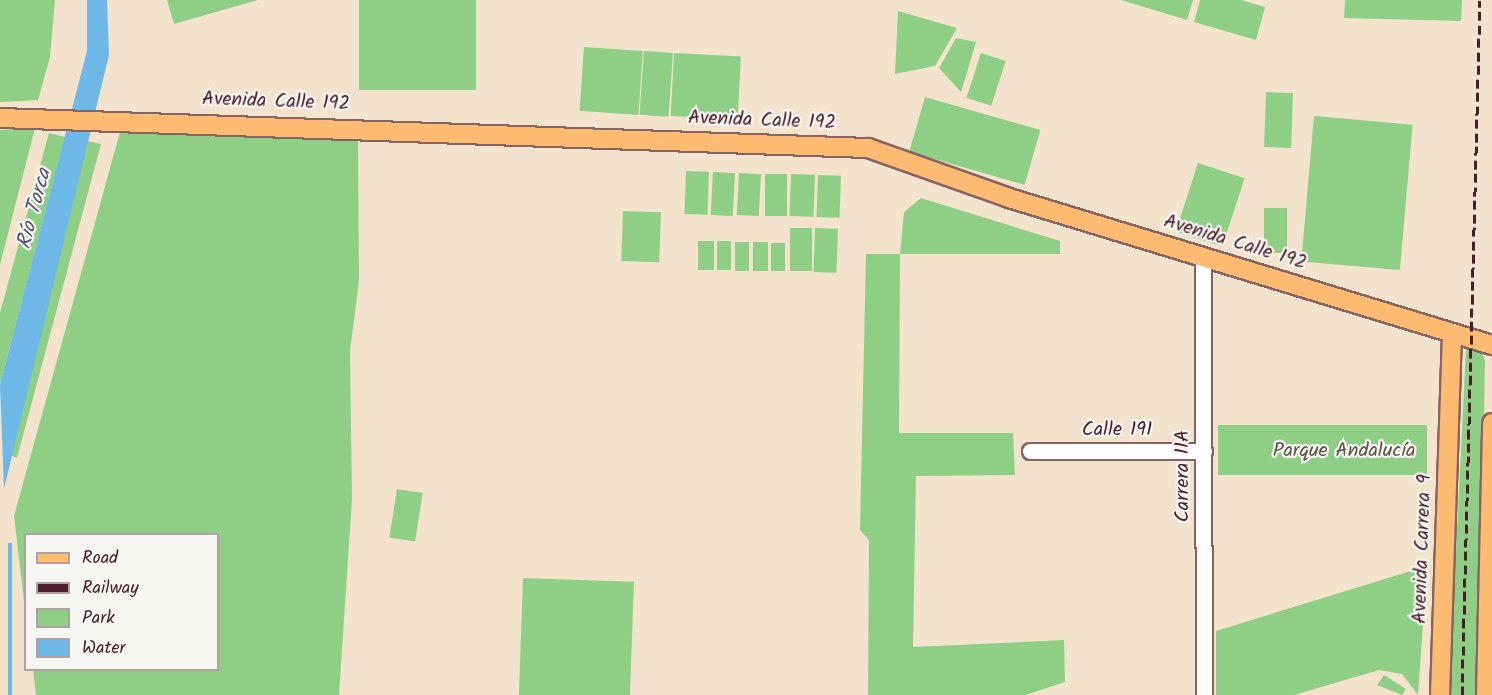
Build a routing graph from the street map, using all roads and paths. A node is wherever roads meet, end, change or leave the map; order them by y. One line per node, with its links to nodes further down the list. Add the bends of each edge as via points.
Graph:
1 (0, 118): 2 (main road, Avenida Calle 192, via 100,118 868,148)
2 (1203, 257): 3 (main road, Avenida Calle 192); 7 (street, Carrera 11A)
3 (1452, 333): 4 (main road, Avenida Calle 192); 11 (main road, Avenida Carrera 9)
4 (1492, 345)
5 (1492, 423): 8 (main road)
6 (1030, 451): 7 (street, Calle 191)
7 (1204, 451): 10 (street, Carrera 11A)
8 (1490, 604): 9 (main road)
9 (1490, 625): 12 (main road)
10 (1204, 695)
11 (1440, 695)
12 (1486, 695)

